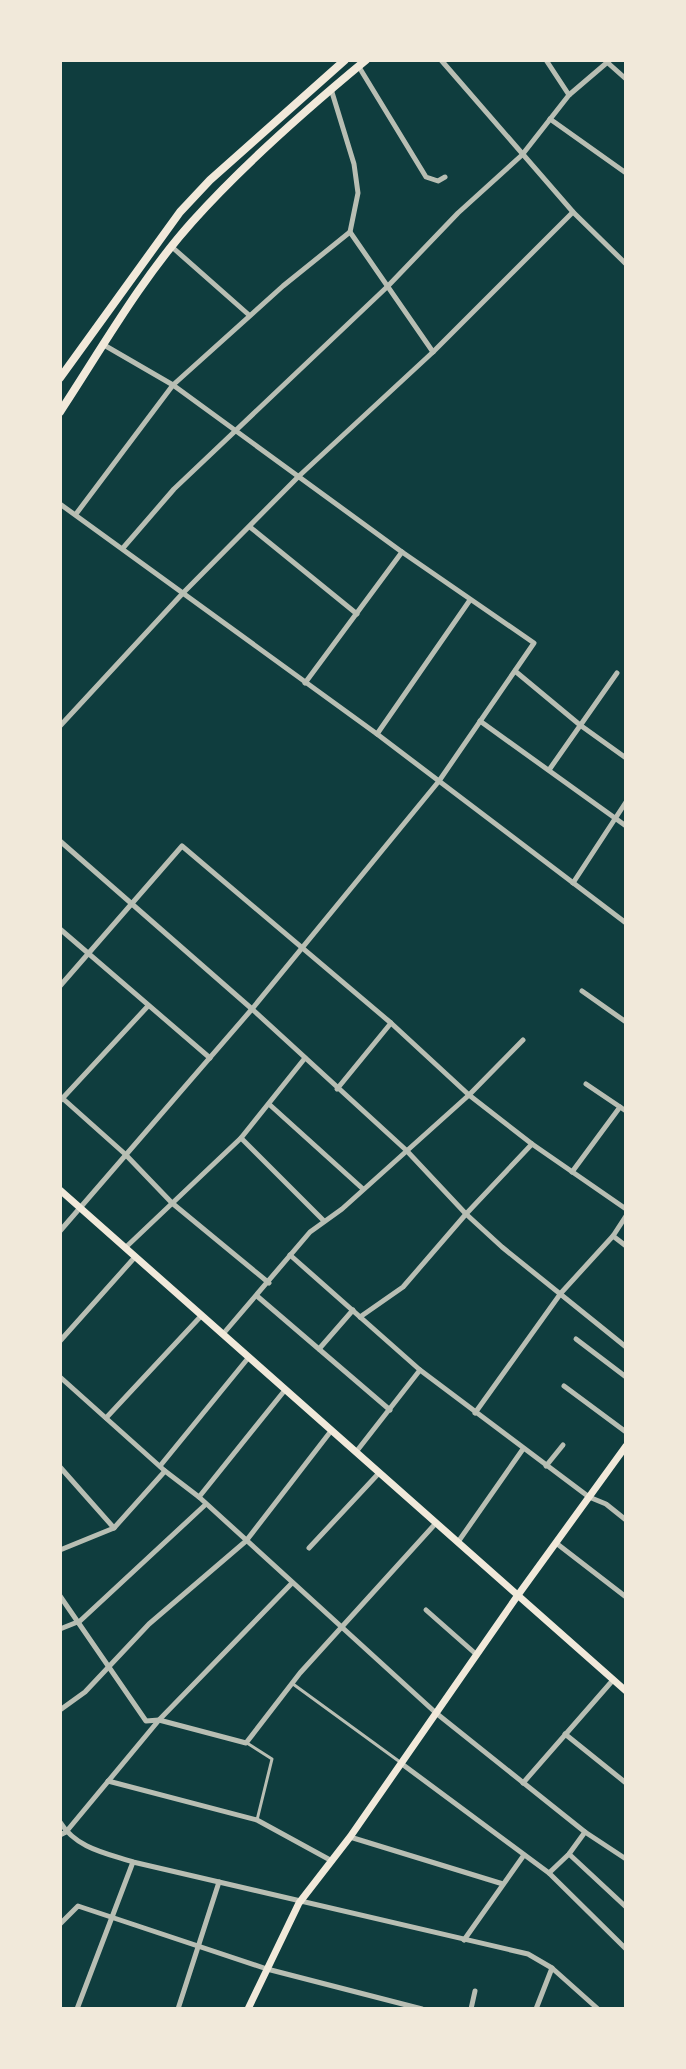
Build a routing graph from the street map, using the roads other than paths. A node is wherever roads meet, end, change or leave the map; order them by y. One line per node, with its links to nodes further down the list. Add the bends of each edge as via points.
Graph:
1 (345, 60): 21 (main road, via 180,212)
2 (441, 60): 10 (street)
3 (546, 60): 8 (street)
4 (609, 61): 6 (street); 8 (street)
5 (362, 63): 7 (main road); 12 (street, via 426,177)
6 (626, 79)
7 (331, 89): 14 (street, via 358,193); 15 (main road, via 219,194)
8 (569, 95): 9 (street)
9 (550, 119): 10 (street); 11 (street)
10 (522, 155): 13 (street); 17 (street)
11 (626, 173)
12 (445, 177)
13 (573, 212): 16 (street); 20 (street)
14 (350, 232): 17 (street); 18 (street)
15 (172, 247): 18 (street); 19 (main road)
16 (625, 259)
17 (388, 286): 20 (street); 24 (street)
18 (250, 315): 22 (street)
19 (104, 345): 22 (street); 23 (main road)
20 (433, 352): 25 (street)
21 (60, 378)
22 (173, 385): 24 (street); 27 (street)
23 (60, 412)
24 (235, 429): 25 (street); 29 (street)
25 (299, 476): 28 (street); 30 (street)
26 (60, 504): 27 (street)
27 (76, 514): 29 (street)
28 (250, 527): 31 (street); 33 (street)
29 (123, 548): 31 (street)
30 (402, 552): 32 (street); 33 (street)
31 (183, 593): 36 (street); 39 (street)
32 (470, 600): 34 (street, via 534,643); 40 (street)
33 (357, 614): 36 (street)
34 (515, 671): 37 (street); 38 (street)
35 (617, 673): 38 (street)
36 (305, 683): 40 (street)
37 (480, 721): 42 (street); 43 (street)
38 (580, 725): 41 (street); 42 (street)
39 (60, 726)
40 (377, 734): 43 (street)
41 (626, 758)
42 (549, 771): 45 (street)
43 (439, 781): 48 (street); 52 (street)
44 (626, 803): 45 (street)
45 (615, 818): 46 (street); 48 (street)
46 (626, 826)
47 (60, 841): 49 (street)
48 (573, 883): 50 (street)
49 (132, 905): 52 (street, via 182,846); 53 (street); 57 (street)
50 (626, 923)
51 (60, 929): 53 (street)
52 (302, 949): 57 (street); 59 (street)
53 (89, 954): 54 (street); 56 (street)
54 (60, 986)
55 (582, 991): 58 (street)
56 (148, 1006): 61 (street); 66 (street)
57 (252, 1009): 61 (street); 62 (street)
58 (626, 1022)
59 (391, 1023): 64 (street); 65 (street)
60 (523, 1040): 65 (street)
61 (210, 1058): 73 (street)
62 (305, 1058): 64 (street); 67 (street)
63 (586, 1084): 68 (street)
64 (337, 1089): 72 (street)
65 (469, 1095): 71 (street); 72 (street)
66 (61, 1098): 73 (street)
67 (270, 1105): 70 (street); 75 (street)
68 (620, 1107): 69 (street); 74 (street)
69 (626, 1111)
70 (241, 1138): 77 (street); 82 (street)
71 (532, 1144): 74 (street); 80 (street)
72 (406, 1150): 75 (street); 80 (street)
73 (125, 1154): 77 (street); 78 (street)
74 (572, 1172): 79 (street)
75 (363, 1189): 82 (street)
76 (60, 1190): 78 (main road)
77 (172, 1203): 86 (street); 89 (street)
78 (79, 1207): 83 (street); 86 (main road)
79 (626, 1209)
80 (466, 1214): 90 (street); 94 (street, via 403,1287)
81 (626, 1216): 84 (street)
82 (324, 1221): 87 (street)
83 (60, 1231)
84 (613, 1236): 85 (street); 90 (street)
85 (626, 1246)
86 (125, 1248): 88 (main road)
87 (290, 1255): 89 (street); 92 (street)
88 (135, 1257): 93 (main road); 97 (street)
89 (269, 1283): 91 (street)
90 (561, 1293): 98 (street); 107 (street)
91 (257, 1296): 95 (street); 99 (street)
92 (353, 1310): 94 (street); 99 (street)
93 (202, 1315): 95 (main road); 108 (street)
94 (360, 1317): 101 (street)
95 (223, 1334): 100 (main road)
96 (576, 1339): 103 (street)
97 (60, 1341)
98 (626, 1347)
99 (319, 1349): 106 (street)
100 (249, 1357): 105 (main road); 117 (street)
101 (420, 1370): 106 (street); 107 (street)
102 (60, 1377): 108 (street)
103 (626, 1377)
104 (564, 1386): 110 (street)
105 (285, 1390): 109 (main road); 119 (street)
106 (390, 1410): 114 (street)
107 (475, 1413): 113 (street)
108 (106, 1418): 117 (street)
109 (332, 1431): 114 (main road); 125 (street)
110 (626, 1432)
111 (563, 1445): 115 (street)
112 (626, 1446): 120 (main road)
113 (523, 1449): 115 (street); 126 (street)
114 (356, 1452): 118 (main road)
115 (546, 1466): 120 (street)
116 (60, 1467): 124 (street)
117 (163, 1468): 119 (street); 124 (street)
118 (379, 1473): 123 (main road); 128 (street)
119 (199, 1497): 121 (street)
120 (589, 1497): 122 (street); 127 (main road)
121 (205, 1505): 125 (street); 135 (street)
122 (626, 1520)
123 (436, 1523): 126 (main road); 136 (street)
124 (114, 1528): 129 (street)
125 (246, 1541): 130 (street); 139 (street)
126 (458, 1542): 131 (main road)
127 (556, 1543): 131 (main road); 133 (street)
128 (309, 1548)
129 (60, 1550)
130 (292, 1583): 136 (street); 145 (street)
131 (518, 1595): 138 (main road); 140 (main road)
132 (60, 1596): 135 (street)
133 (626, 1597)
134 (426, 1610): 138 (street)
135 (80, 1621): 137 (street); 139 (street)
136 (341, 1627): 141 (street); 144 (street)
137 (60, 1629)
138 (477, 1655): 144 (main road)
139 (109, 1665): 143 (street); 145 (street, via 146,1721)
140 (613, 1680): 142 (main road); 146 (street)
141 (293, 1684): 147 (street); 148 (lane)
142 (626, 1691)
143 (60, 1710)
144 (436, 1713): 148 (main road); 150 (street)
145 (159, 1720): 147 (street); 149 (street)
146 (565, 1734): 150 (street); 151 (street)
147 (246, 1743): 152 (lane, via 272,1759)
148 (402, 1764): 156 (main road); 158 (street)
149 (108, 1781): 152 (street); 155 (street)
150 (523, 1783): 154 (street)
151 (626, 1783)
152 (257, 1820): 160 (street)
153 (60, 1822): 155 (street)
154 (585, 1832): 157 (street); 159 (street)
155 (63, 1833): 161 (street, via 86,1847)
156 (350, 1837): 160 (main road); 164 (street)
157 (569, 1854): 162 (street); 166 (street)
158 (524, 1855): 162 (street); 164 (street)
159 (626, 1859)
160 (332, 1861): 165 (main road)
161 (133, 1862): 163 (street); 167 (street)
162 (549, 1873): 171 (street)
163 (219, 1882): 165 (street); 170 (street)
164 (503, 1884): 169 (street)
165 (299, 1903): 169 (street); 173 (main road)
166 (626, 1907)
167 (111, 1917): 168 (street, via 78,1906); 170 (street); 175 (street)
168 (60, 1924)
169 (464, 1940): 172 (street, via 528,1954)
170 (198, 1947): 173 (street); 176 (street)
171 (626, 1949)
172 (552, 1968): 180 (street); 181 (street)
173 (267, 1969): 177 (main road); 178 (street)
174 (475, 1991): 179 (street)
175 (77, 2009)
176 (178, 2009)
177 (248, 2009)
178 (422, 2009)
179 (471, 2009)
180 (536, 2009)
181 (598, 2009)

